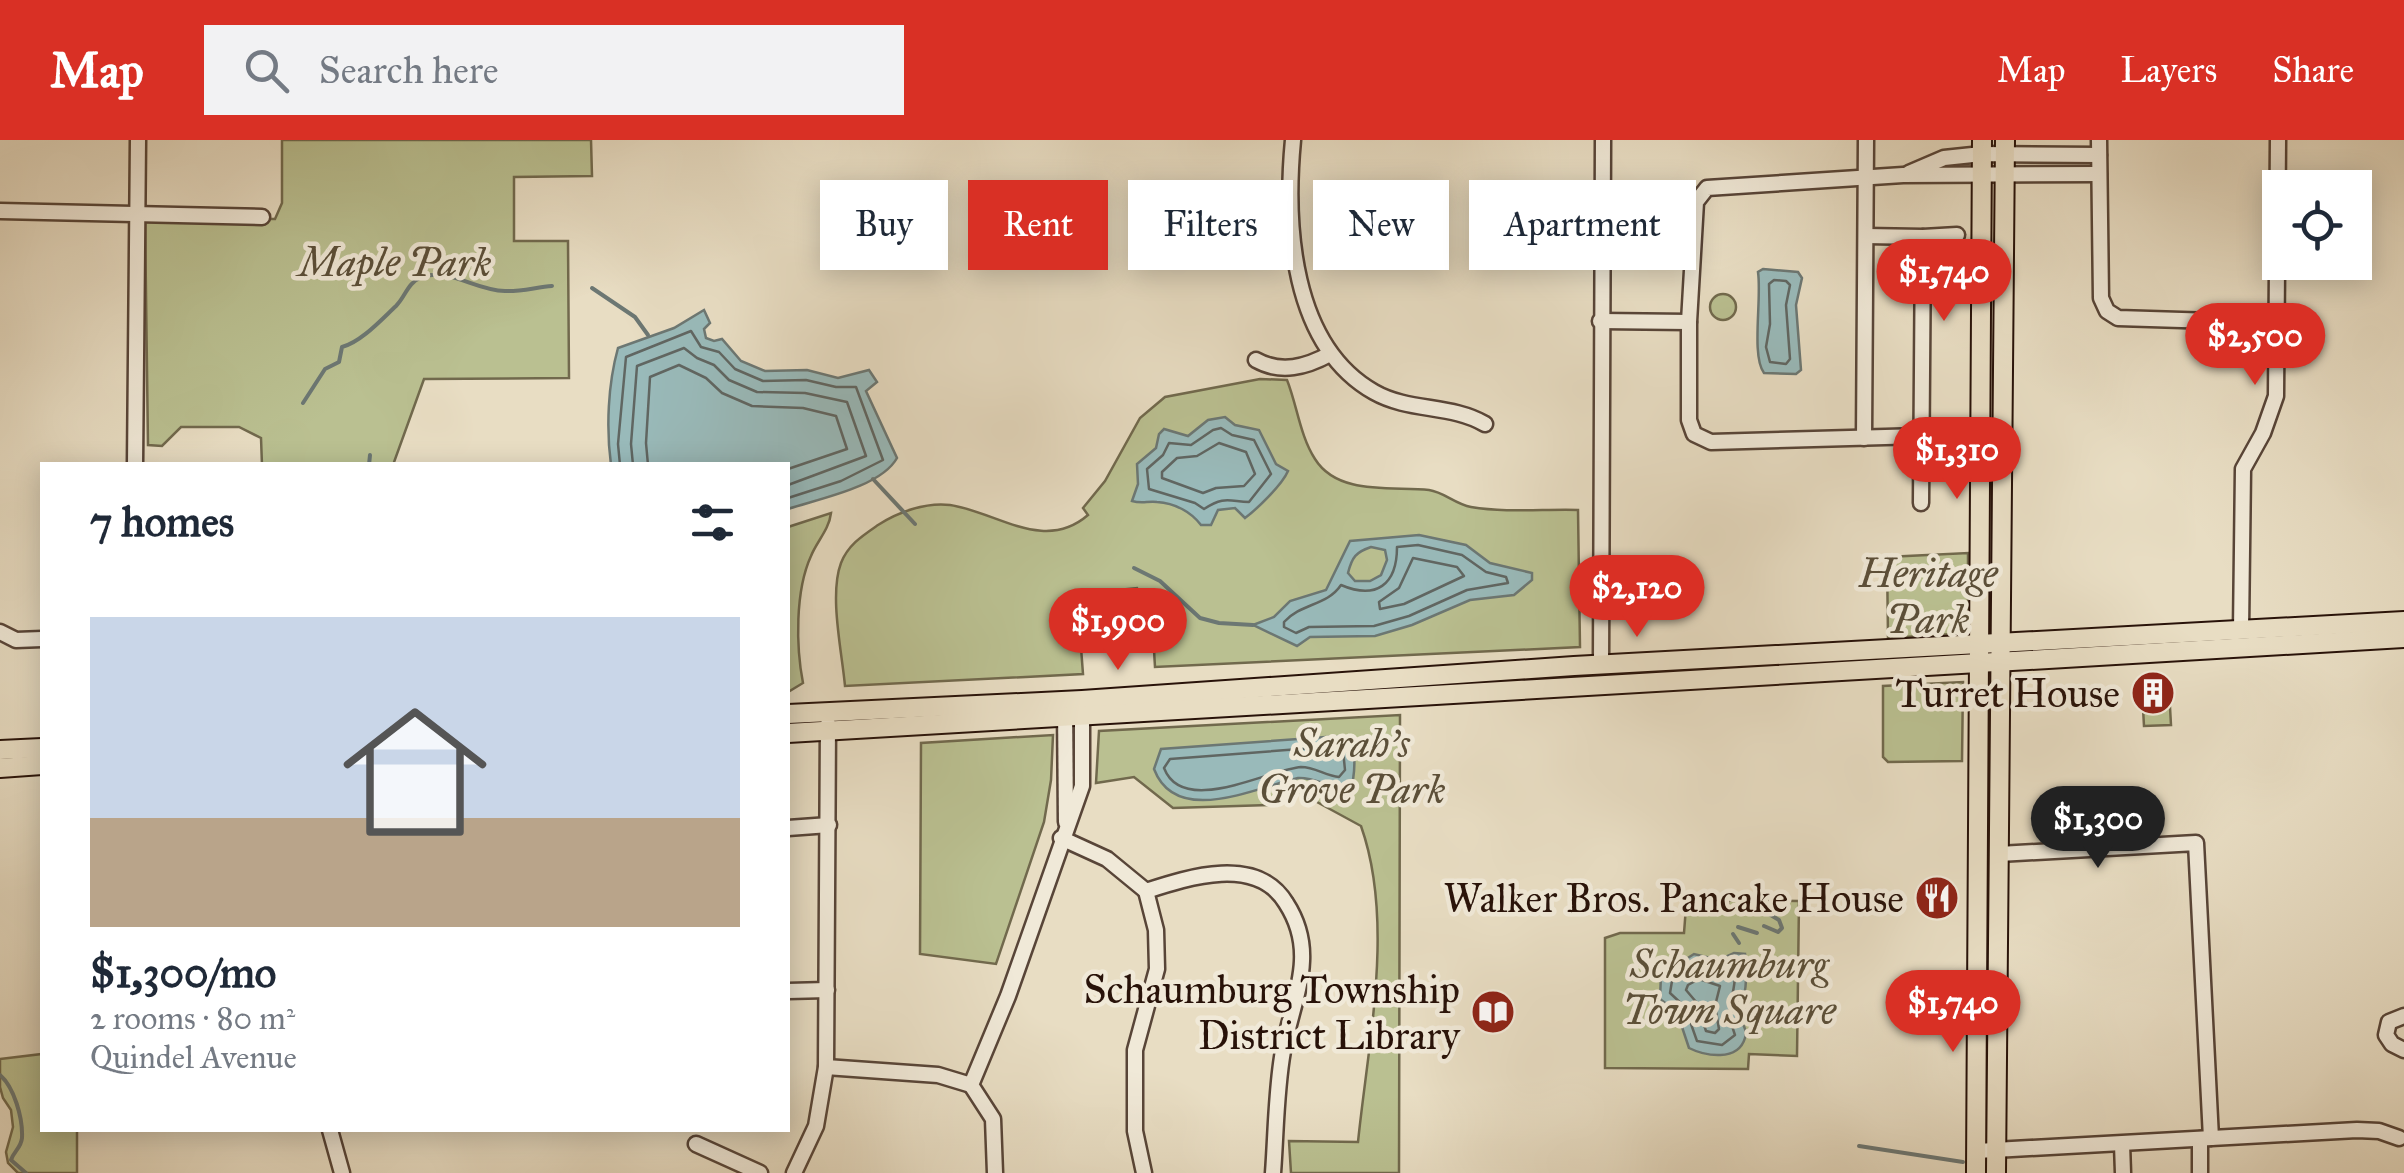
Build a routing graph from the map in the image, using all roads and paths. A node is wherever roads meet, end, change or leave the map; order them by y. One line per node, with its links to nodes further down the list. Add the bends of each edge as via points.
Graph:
1 (138, 140): 15 (street)
2 (1293, 140): 23 (street, via 1290,195 1298,268)
3 (1603, 140): 20 (street)
4 (1866, 140): 13 (street)
5 (2278, 140): 22 (street)
6 (1982, 147): 7 (street); 11 (street); 12 (main road)
7 (2005, 147): 8 (street); 9 (main road)
8 (2099, 147): 10 (street)
9 (2005, 174): 10 (street); 12 (street); 35 (main road)
10 (2099, 174): 22 (street, via 2101,298 2107,311 2118,318)
11 (1903, 175): 12 (street); 13 (street)
12 (1982, 175): 36 (main road)
13 (1867, 178): 18 (street); 21 (street, via 1707,188 1696,202)
14 (0, 210): 15 (street)
15 (137, 213): 16 (street); 28 (street)
16 (262, 217)
17 (1957, 235): 19 (street)
18 (1866, 236): 19 (street); 27 (street)
19 (1923, 236): 26 (street)
20 (1600, 321): 21 (street); 37 (street)
21 (1689, 322): 27 (street, via 1690,427 1700,439)
22 (2277, 323): 31 (street, via 2276,396 2243,469)
23 (1330, 354): 24 (street, via 1283,368); 25 (street, via 1396,402)
24 (1256, 360)
25 (1485, 424)
26 (1921, 436): 27 (street); 29 (street)
27 (1864, 438)
28 (135, 462)
29 (1921, 504)
30 (2404, 621): 31 (main road)
31 (2242, 630): 35 (main road)
32 (0, 632): 34 (street)
33 (2404, 638): 35 (main road)
34 (40, 640)
35 (2000, 653): 36 (main road); 49 (main road)
36 (1979, 654): 37 (main road); 38 (main road, via 1600,683); 62 (main road)
37 (1600, 665): 38 (main road)
38 (1074, 709): 40 (main road); 48 (street)
39 (790, 714): 40 (main road)
40 (828, 722): 41 (main road); 46 (street)
41 (790, 732)
42 (40, 748): 43 (main road)
43 (0, 750)
44 (40, 765): 45 (main road)
45 (0, 768)
46 (829, 825): 47 (street); 51 (street)
47 (790, 828)
48 (1061, 838): 50 (street, via 1107,859); 56 (street)
49 (1999, 854): 59 (street, via 2196,843); 63 (main road)
50 (1146, 891): 68 (street, via 1157,970 1135,1050 1135,1132); 69 (street, via 1193,876 1261,878 1279,891 1297,920 1302,961 1282,1054)
51 (828, 990): 52 (street); 55 (street)
52 (790, 991)
53 (2404, 1016): 54 (street, via 2389,1022 2386,1035)
54 (2404, 1050)
55 (826, 1067): 56 (street, via 938,1074); 66 (street, via 816,1126)
56 (971, 1085): 67 (street, via 993,1119)
57 (331, 1132): 64 (street)
58 (2402, 1137): 59 (street, via 2357,1130)
59 (2205, 1139): 61 (street); 73 (street)
60 (696, 1144): 65 (street)
61 (2122, 1144): 63 (street); 72 (street)
62 (1977, 1151): 63 (street); 70 (main road)
63 (1997, 1151): 71 (main road)
64 (342, 1173)
65 (760, 1173)
66 (794, 1173)
67 (995, 1173)
68 (1144, 1173)
69 (1273, 1173)
70 (1976, 1173)
71 (1996, 1173)
72 (2123, 1173)
73 (2200, 1173)

